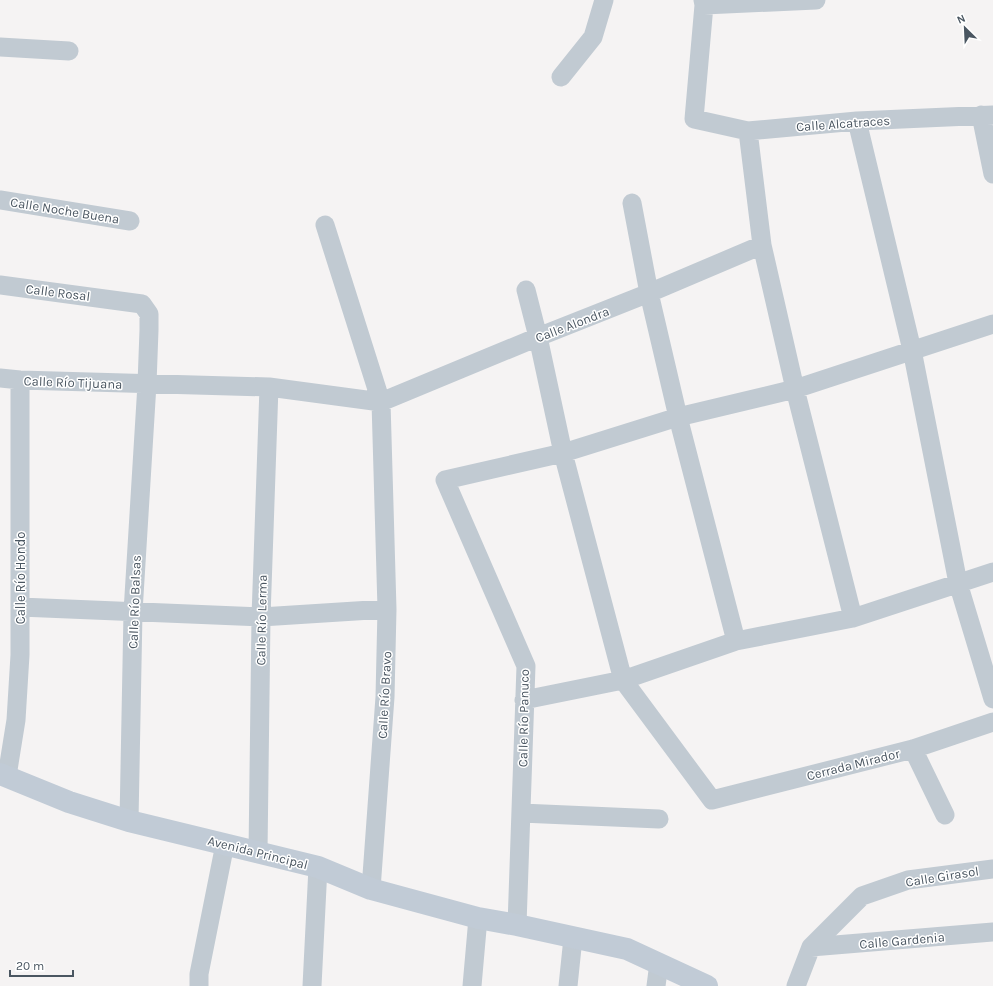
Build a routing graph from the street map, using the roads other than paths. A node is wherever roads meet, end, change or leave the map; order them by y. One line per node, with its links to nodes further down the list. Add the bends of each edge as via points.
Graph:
1 (604, 0): 6 (street, via 593,37)
2 (816, 0): 3 (street)
3 (704, 3): 9 (street, Calle Alcatraces, via 694,119)
4 (0, 47): 5 (street)
5 (69, 51)
6 (561, 77)
7 (987, 115): 8 (street, Calle Alcatraces); 10 (street)
8 (857, 121): 9 (street, Calle Alcatraces); 21 (street)
9 (748, 131): 15 (street)
10 (993, 174)
11 (0, 200): 13 (street, Calle Noche Buena)
12 (632, 203): 18 (street)
13 (130, 221)
14 (325, 225): 27 (street)
15 (762, 245): 18 (street, Calle Alondra); 26 (street)
16 (0, 285): 24 (street, Calle Rosal, via 142,304 149,314)
17 (526, 290): 20 (street)
18 (649, 294): 20 (street, Calle Alondra); 28 (street)
19 (993, 324): 21 (street)
20 (538, 336): 27 (street, Calle Alondra); 29 (street)
21 (912, 350): 26 (street); 31 (street)
22 (0, 378): 23 (street, Calle Río Tijuana)
23 (20, 380): 24 (street, Calle Río Tijuana); 32 (street, Calle Río Hondo)
24 (147, 384): 25 (street, Calle Río Tijuana); 34 (street, Calle Río Balsas)
25 (269, 387): 27 (street, Calle Río Tijuana); 35 (street, Calle Río Lerma)
26 (795, 389): 28 (street); 36 (street)
27 (381, 402): 33 (street, Calle Río Bravo)
28 (678, 417): 29 (street); 37 (street)
29 (563, 453): 38 (street); 40 (street, Calle Río Panuco, via 445,480 526,666)
30 (993, 572): 31 (street)
31 (958, 583): 36 (street); 39 (street)
32 (20, 607): 34 (street); 43 (street, Calle Río Hondo, via 16,720)
33 (387, 609): 35 (street); 52 (street, Calle Río Bravo, via 385,697)
34 (133, 612): 35 (street); 47 (street, Calle Río Balsas)
35 (261, 617): 49 (street, Calle Río Lerma)
36 (853, 618): 37 (street)
37 (736, 641): 38 (street)
38 (623, 680): 40 (street); 42 (street, Cerrada Mirador, via 712,800)
39 (993, 699)
40 (524, 700): 44 (street, Calle Río Panuco)
41 (993, 722): 42 (street, Cerrada Mirador)
42 (913, 749): 45 (street)
43 (3, 775): 47 (main road, Avenida Principal, via 69,802)
44 (520, 813): 46 (street); 54 (street, Calle Río Panuco)
45 (945, 815)
46 (659, 819)
47 (129, 821): 48 (main road, Avenida Principal)
48 (225, 844): 49 (main road, Avenida Principal); 59 (street, via 199,974)
49 (258, 853): 50 (main road, Avenida Principal)
50 (318, 867): 52 (main road, Avenida Principal); 60 (street)
51 (993, 868): 57 (street, Calle Girasol, via 908,880 862,896)
52 (371, 889): 53 (main road, Avenida Principal)
53 (478, 918): 54 (main road, Avenida Principal); 61 (street)
54 (517, 925): 56 (main road, Avenida Principal)
55 (993, 932): 57 (street, Calle Gardenia)
56 (573, 938): 58 (main road, Avenida Principal, via 627,949); 62 (street)
57 (811, 947): 65 (street, Calle Girasol)
58 (659, 962): 63 (street); 64 (main road, Avenida Principal)
59 (199, 986)
60 (312, 986)
61 (472, 986)
62 (568, 986)
63 (656, 986)
64 (708, 986)
65 (796, 986)

